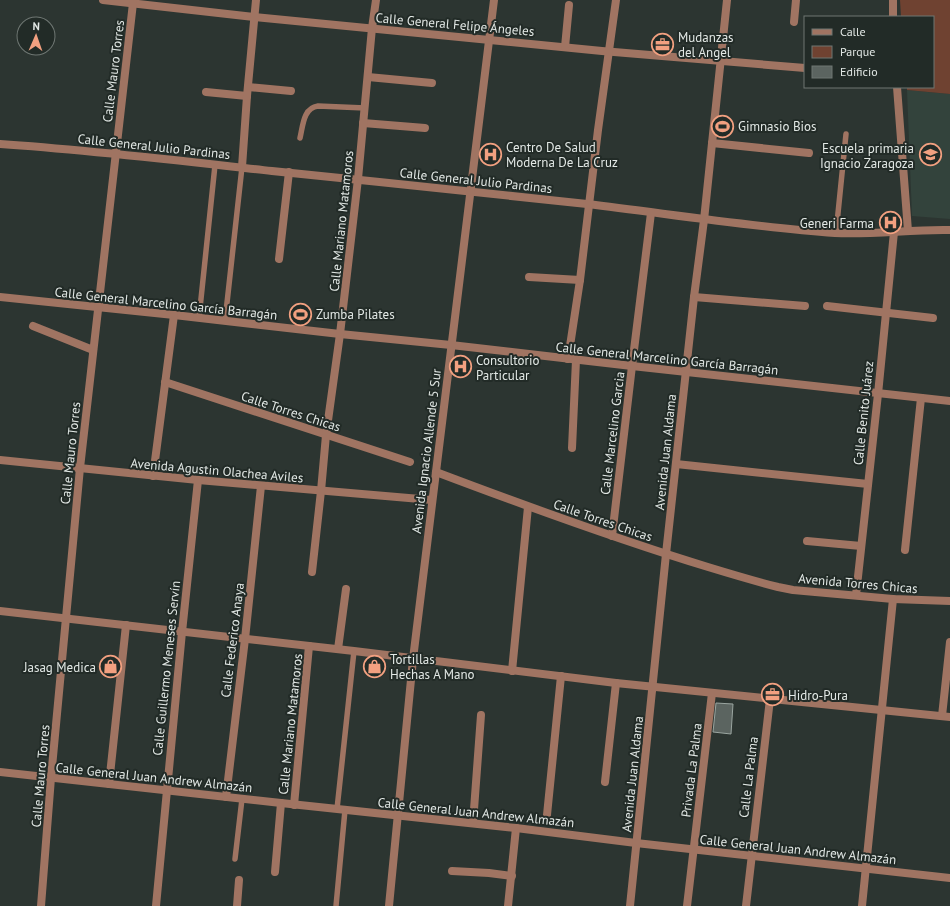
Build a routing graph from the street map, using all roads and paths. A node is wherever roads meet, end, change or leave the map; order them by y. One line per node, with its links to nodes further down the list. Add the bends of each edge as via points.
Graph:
1 (104, 0): 10 (street, Calle General Felipe Ángeles)
2 (189, 0): 12 (street)
3 (256, 0): 14 (street)
4 (376, 0): 16 (street, Calle Mariano Matamoros)
5 (494, 0): 17 (street, Avenida Ignacio Allende 5 Sur)
6 (616, 0): 19 (street)
7 (727, 0): 20 (street, Avenida Juan Aldama)
8 (796, 0): 15 (street)
9 (893, 0): 13 (street)
10 (133, 3): 12 (street, Calle General Felipe Ángeles); 37 (street, Calle Mauro Torres)
11 (569, 5): 18 (street)
12 (188, 9): 14 (street, Calle General Felipe Ángeles)
13 (894, 16)
14 (254, 17): 16 (street, Calle General Felipe Ángeles); 24 (street)
15 (794, 22)
16 (372, 28): 17 (street, Calle General Felipe Ángeles); 22 (street, Calle Mariano Matamoros)
17 (490, 39): 18 (street, Calle General Felipe Ángeles); 42 (street, Avenida Ignacio Allende 5 Sur)
18 (565, 47): 19 (street, Calle General Felipe Ángeles)
19 (609, 52): 20 (street, Calle General Felipe Ángeles); 43 (street)
20 (721, 60): 21 (street, Calle General Felipe Ángeles); 34 (street, Avenida Juan Aldama)
21 (804, 68)
22 (368, 77): 23 (street); 29 (street, Calle Mariano Matamoros)
23 (432, 83)
24 (248, 87): 26 (street); 28 (street)
25 (898, 88): 47 (street)
26 (291, 91)
27 (206, 92): 28 (street)
28 (247, 96): 39 (street)
29 (365, 108): 30 (street, Calle Mariano Matamoros); 33 (lane, via 314,106 305,117)
30 (363, 123): 31 (street); 41 (street, Calle Mariano Matamoros)
31 (425, 128)
32 (846, 134): 49 (lane)
33 (300, 138)
34 (712, 143): 36 (street); 45 (street, Avenida Juan Aldama)
35 (0, 144): 37 (street, Calle General Julio Pardinas)
36 (809, 153)
37 (115, 154): 38 (street, Calle General Julio Pardinas); 57 (street, Calle Mauro Torres)
38 (215, 165): 39 (street, Calle General Julio Pardinas); 60 (lane)
39 (242, 167): 40 (street, Calle General Julio Pardinas); 62 (lane)
40 (289, 172): 41 (street, Calle General Julio Pardinas); 50 (street)
41 (358, 180): 42 (street, Calle General Julio Pardinas); 64 (street, Calle Mariano Matamoros)
42 (470, 191): 43 (street, Calle General Julio Pardinas); 65 (street, Avenida Ignacio Allende 5 Sur)
43 (589, 204): 44 (street, Calle General Julio Pardinas); 52 (street)
44 (651, 213): 45 (street, Calle General Julio Pardinas); 68 (street, Calle Marcelino Garcia)
45 (704, 220): 49 (street, Calle General Julio Pardinas); 54 (street, Avenida Juan Aldama)
46 (950, 230): 47 (street, Calle General Julio Pardinas)
47 (908, 231): 48 (street, Calle General Julio Pardinas)
48 (894, 232): 49 (street, Calle General Julio Pardinas); 58 (street, Calle Benito Juárez)
49 (836, 233)
50 (279, 259)
51 (529, 277): 52 (street)
52 (580, 280): 67 (street)
53 (0, 297): 57 (street, Calle General Marcelino García Barragán)
54 (694, 297): 55 (street); 69 (street, Avenida Juan Aldama)
55 (805, 306)
56 (827, 306): 58 (street)
57 (98, 307): 59 (street, Calle General Marcelino García Barragán); 66 (street, Calle Mauro Torres)
58 (885, 313): 61 (street); 71 (street, Calle Benito Juárez)
59 (174, 315): 60 (street, Calle General Marcelino García Barragán); 70 (street)
60 (198, 318): 62 (street, Calle General Marcelino García Barragán)
61 (933, 318)
62 (225, 321): 64 (street, Calle General Marcelino García Barragán)
63 (33, 326): 66 (street)
64 (340, 334): 65 (street, Calle General Marcelino García Barragán); 74 (street, Calle Mariano Matamoros)
65 (451, 345): 67 (street, Calle General Marcelino García Barragán); 80 (street, Avenida Ignacio Allende 5 Sur)
66 (93, 350): 79 (street, Calle Mauro Torres)
67 (572, 359): 68 (street, Calle General Marcelino García Barragán); 75 (street)
68 (632, 366): 69 (street, Calle General Marcelino García Barragán); 88 (street, Calle Marcelino Garcia)
69 (686, 372): 71 (street, Calle General Marcelino García Barragán); 78 (street, Avenida Juan Aldama)
70 (165, 382): 74 (street, Calle Torres Chicas); 81 (street)
71 (878, 394): 72 (street, Calle General Marcelino García Barragán); 83 (street, Calle Benito Juárez)
72 (921, 398): 73 (street, Calle General Marcelino García Barragán); 91 (street)
73 (950, 401)
74 (326, 435): 77 (street, Calle Torres Chicas); 85 (street, Calle Mariano Matamoros)
75 (572, 448)
76 (0, 460): 79 (street, Avenida Agustin Olachea Aviles)
77 (410, 462)
78 (676, 464): 83 (street); 92 (street, Avenida Juan Aldama)
79 (80, 468): 81 (street, Avenida Agustin Olachea Aviles); 100 (street, Calle Mauro Torres)
80 (436, 472): 86 (street, Avenida Ignacio Allende 5 Sur); 87 (street, Calle Torres Chicas)
81 (153, 476): 82 (street, Avenida Agustin Olachea Aviles)
82 (198, 480): 84 (street, Avenida Agustin Olachea Aviles); 102 (street, Calle Guillermo Meneses Servín)
83 (868, 484): 90 (street, Calle Benito Juárez)
84 (261, 486): 85 (street, Avenida Agustin Olachea Aviles); 103 (street, Calle Federico Anaya)
85 (321, 491): 86 (street, Avenida Agustin Olachea Aviles); 93 (street, Calle Mariano Matamoros)
86 (432, 500): 108 (street, Avenida Ignacio Allende 5 Sur)
87 (528, 507): 88 (street, Calle Torres Chicas); 109 (street)
88 (612, 536): 92 (street, Calle Torres Chicas)
89 (807, 541): 90 (street)
90 (861, 546): 96 (street, Calle Benito Juárez)
91 (905, 550)
92 (666, 554): 94 (street, Calle Torres Chicas); 112 (street, Avenida Juan Aldama)
93 (312, 572)
94 (764, 584): 96 (street, Avenida Torres Chicas, via 793,590)
95 (346, 589): 106 (street)
96 (856, 595): 97 (street, Avenida Torres Chicas)
97 (893, 598): 98 (street, Avenida Torres Chicas); 115 (street)
98 (950, 602)
99 (0, 611): 100 (street)
100 (66, 618): 101 (street); 119 (street, Calle Mauro Torres)
101 (126, 625): 102 (street); 121 (street)
102 (182, 632): 103 (street); 122 (street, Calle Guillermo Meneses Servín)
103 (245, 639): 105 (street); 123 (street, Calle Federico Anaya)
104 (950, 642): 117 (street)
105 (309, 646): 106 (street); 126 (street, Calle Mariano Matamoros)
106 (338, 649): 107 (street)
107 (354, 651): 108 (street); 127 (lane)
108 (413, 659): 109 (street); 128 (street, Avenida Ignacio Allende 5 Sur)
109 (512, 671): 110 (street)
110 (562, 676): 111 (street); 129 (street)
111 (616, 683): 112 (street); 120 (street)
112 (653, 687): 113 (street); 132 (street, Avenida Juan Aldama)
113 (712, 693): 114 (street); 133 (street, Privada La Palma)
114 (770, 699): 115 (street); 134 (street, Calle La Palma)
115 (882, 710): 117 (street); 136 (street)
116 (481, 715): 130 (street)
117 (946, 717)
118 (0, 772): 119 (street, Calle General Juan Andrew Almazán)
119 (51, 778): 121 (street, Calle General Juan Andrew Almazán); 142 (street, Calle Mauro Torres)
120 (605, 782)
121 (109, 784): 122 (street, Calle General Juan Andrew Almazán)
122 (166, 791): 123 (street, Calle General Juan Andrew Almazán); 143 (street, Calle Guillermo Meneses Servín)
123 (226, 797): 124 (street, Calle General Juan Andrew Almazán)
124 (242, 799): 125 (street, Calle General Juan Andrew Almazán); 135 (lane)
125 (281, 804): 126 (street, Calle General Juan Andrew Almazán); 138 (street)
126 (294, 805): 127 (street, Calle General Juan Andrew Almazán)
127 (341, 810): 128 (street, Calle General Juan Andrew Almazán); 145 (lane)
128 (397, 815): 130 (street, Calle General Juan Andrew Almazán); 146 (street, Avenida Ignacio Allende 5 Sur)
129 (547, 815)
130 (473, 823): 131 (street, Calle General Juan Andrew Almazán)
131 (516, 828): 132 (street, Calle General Juan Andrew Almazán); 139 (street)
132 (636, 843): 133 (street, Calle General Juan Andrew Almazán); 148 (street, Avenida Juan Aldama)
133 (694, 850): 134 (street, Calle General Juan Andrew Almazán); 149 (street, Privada La Palma)
134 (751, 856): 136 (street, Calle General Juan Andrew Almazán); 150 (street, Calle La Palma)
135 (235, 859)
136 (866, 869): 140 (street, Calle General Juan Andrew Almazán); 151 (street)
137 (452, 871): 139 (street)
138 (274, 872)
139 (512, 876): 147 (street)
140 (950, 878)
141 (239, 880): 144 (street)
142 (42, 906)
143 (156, 906)
144 (237, 906)
145 (336, 906)
146 (389, 906)
147 (508, 906)
148 (630, 906)
149 (687, 906)
150 (746, 906)
151 (862, 906)

